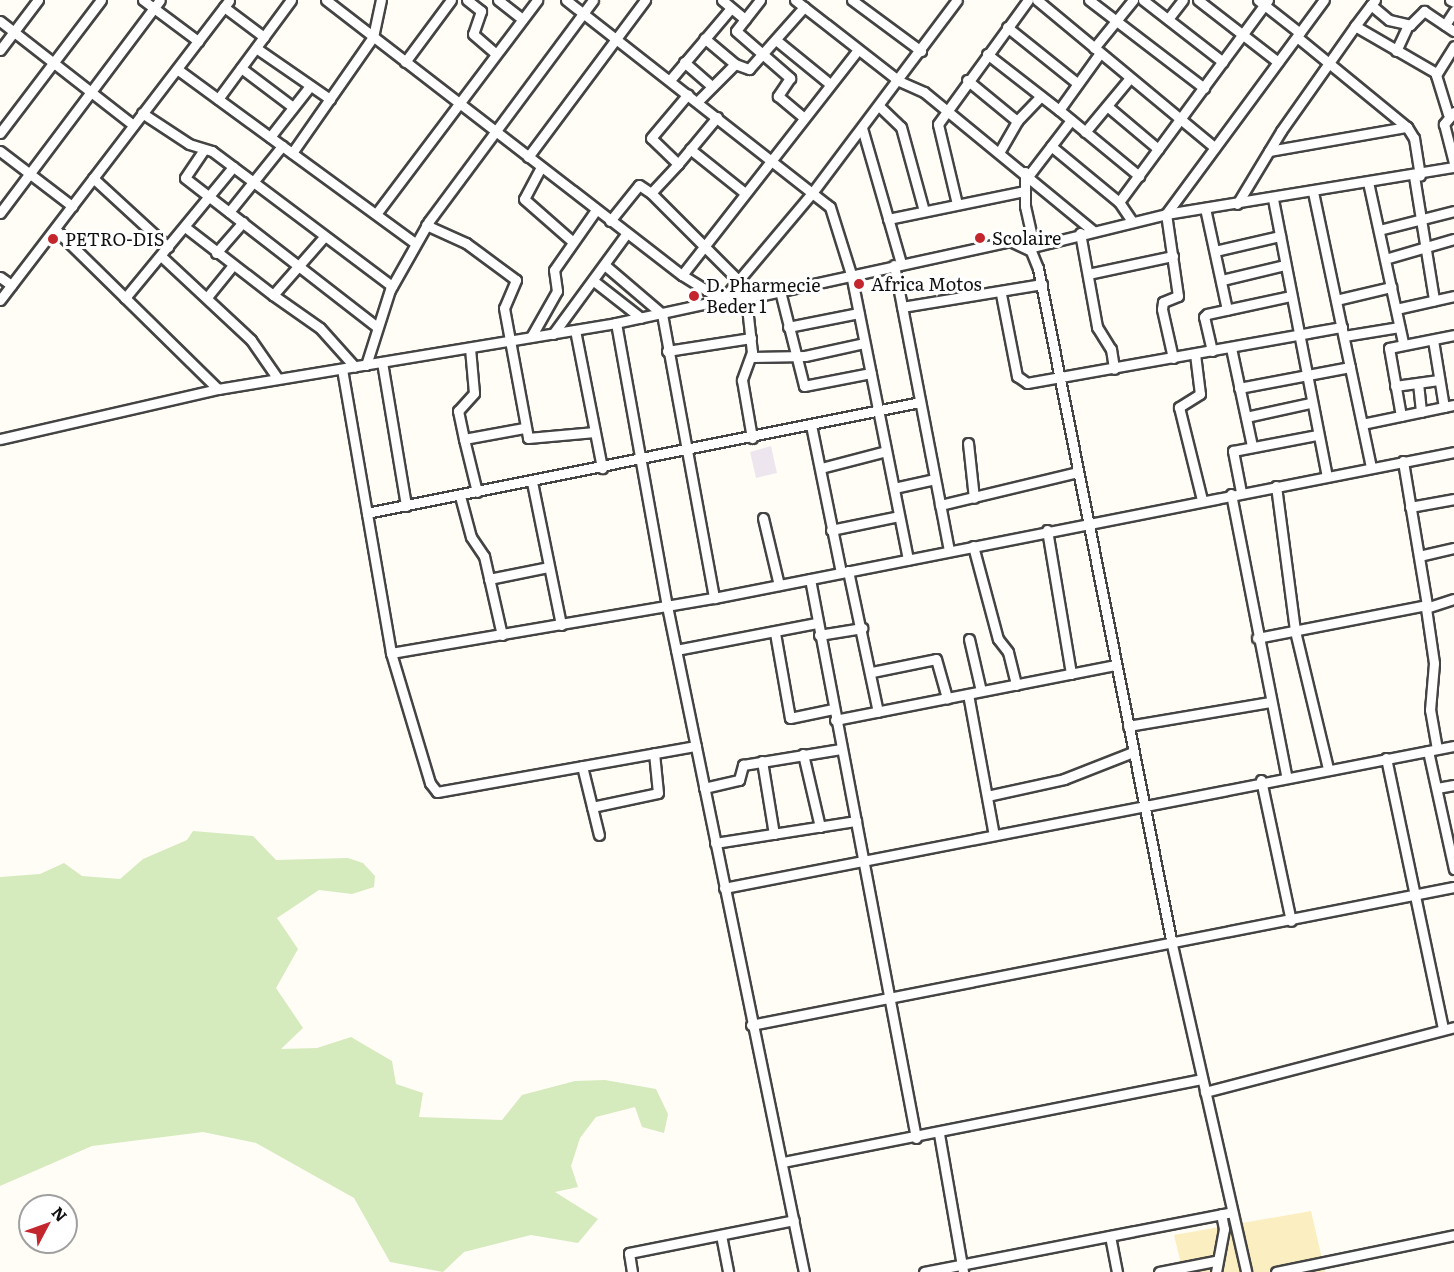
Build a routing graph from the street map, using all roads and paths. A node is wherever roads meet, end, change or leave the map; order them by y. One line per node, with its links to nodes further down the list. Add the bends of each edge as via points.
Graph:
1 (38, 0): 46 (street)
2 (101, 0): 65 (street)
3 (143, 0): 33 (street)
4 (160, 0): 33 (street)
5 (291, 0): 49 (street)
6 (326, 0): 50 (street)
7 (381, 0): 50 (street)
8 (451, 0): 66 (street)
9 (467, 0): 62 (street, via 481,11 473,34)
10 (498, 0): 38 (street)
11 (537, 0): 38 (street)
12 (566, 0): 35 (street)
13 (593, 0): 35 (street)
14 (645, 0): 51 (street)
15 (722, 0): 31 (street)
16 (760, 0): 36 (street)
17 (795, 0): 32 (street)
18 (852, 0): 60 (street)
19 (957, 0): 60 (street)
20 (1028, 0): 44 (street)
21 (1037, 0): 58 (street)
22 (1089, 0): 40 (street)
23 (1133, 0): 40 (street)
24 (1143, 0): 37 (street)
25 (1183, 0): 37 (street)
26 (1198, 0): 48 (street)
27 (1324, 0): 47 (street)
28 (1263, 2): 47 (street); 48 (street)
29 (1373, 2): 41 (street, via 1389,20); 43 (street)
30 (226, 4): 49 (street); 54 (street)
31 (731, 8): 36 (street); 52 (street)
32 (804, 8): 53 (street); 59 (street)
33 (154, 9): 54 (street); 84 (street)
34 (1454, 11): 42 (street)
35 (583, 13): 51 (street); 106 (street)
36 (744, 19): 63 (street, via 736,31)
37 (1168, 19): 68 (street)
38 (522, 20): 62 (street)
39 (0, 21): 46 (street)
40 (1114, 24): 58 (street); 83 (street)
41 (1408, 25): 42 (street, via 1424,11); 61 (street)
42 (1445, 25): 45 (street)
43 (1355, 26): 61 (street); 71 (street)
44 (1007, 27): 64 (street); 79 (street)
45 (1454, 31)
46 (14, 32): 57 (street); 65 (street)
47 (1298, 35): 69 (street); 71 (street)
48 (1242, 36): 68 (street); 69 (street)
49 (264, 37): 56 (street)
50 (373, 37): 66 (street); 88 (street)
51 (616, 38): 76 (street); 120 (street)
52 (704, 38): 67 (street); 70 (street)
53 (776, 40): 63 (street); 80 (street)
54 (198, 41): 73 (street)
55 (1454, 46): 74 (street)
56 (256, 48): 72 (street); 81 (street)
57 (0, 50)
58 (1097, 50): 75 (street); 79 (street)
59 (857, 51): 78 (street); 80 (street)
60 (921, 51): 78 (street)
61 (1396, 51): 74 (street)
62 (496, 54): 90 (street)
63 (762, 54): 70 (street, via 749,69); 99 (street, via 790,78 778,96)
64 (987, 54): 77 (street); 86 (street)
65 (54, 62): 84 (street); 108 (street)
66 (405, 62): 90 (street)
67 (684, 62): 76 (street); 82 (street)
68 (1223, 62): 83 (street)
69 (1278, 62): 112 (street)
70 (735, 64): 82 (street)
71 (1330, 64): 104 (street); 118 (street)
72 (241, 68): 87 (street); 93 (street)
73 (177, 69): 87 (street); 96 (street)
74 (1436, 73): 97 (street)
75 (1130, 78): 92 (street); 102 (street)
76 (670, 80): 85 (street)
77 (967, 80): 94 (street); 101 (street)
78 (898, 81): 91 (street); 94 (street, via 916,86)
79 (1077, 83): 95 (street)
80 (830, 84): 99 (street)
81 (310, 86): 88 (street); 93 (street)
82 (712, 86): 89 (street)
83 (1204, 88): 102 (street)
84 (92, 92): 103 (street); 127 (street)
85 (688, 94): 89 (street); 122 (street, via 651,138)
86 (1039, 98): 95 (street); 101 (street)
87 (218, 99): 109 (street)
88 (330, 99): 119 (street)
89 (698, 101): 98 (street)
90 (459, 103): 106 (street); 150 (street)
91 (879, 106): 105 (street); 146 (street, via 901,127)
92 (1107, 106): 107 (street); 114 (street)
93 (293, 107): 109 (street)
94 (945, 109): 117 (street); 141 (street, via 936,131)
95 (1059, 110): 100 (street)
96 (142, 113): 103 (street); 116 (street)
97 (1451, 113): 123 (street, via 1444,124)
98 (717, 117): 113 (street); 121 (street)
99 (804, 117): 121 (street)
100 (1071, 120): 107 (street); 111 (street)
101 (1017, 121): 117 (street)
102 (1181, 121): 112 (street); 114 (street)
103 (133, 125): 130 (street)
104 (1407, 127): 118 (street); 129 (street, via 1414,138)
105 (862, 128): 137 (street); 152 (street)
106 (494, 129): 120 (street); 157 (street)
107 (1085, 132): 128 (street)
108 (0, 133)
109 (270, 137): 110 (street)
110 (282, 146): 119 (street); 131 (street)
111 (1051, 147): 126 (street); 140 (street)
112 (1215, 148): 151 (street)
113 (690, 149): 122 (street); 136 (street)
114 (1158, 149): 128 (street)
115 (0, 151): 127 (street)
116 (203, 151): 124 (street, via 212,151); 138 (street, via 185,178)
117 (1000, 151): 126 (street)
118 (1269, 151): 142 (street)
119 (292, 153): 150 (street)
120 (528, 158): 125 (street)
121 (770, 161): 136 (street); 137 (street)
122 (678, 164): 135 (street)
123 (1454, 165): 129 (street)
124 (233, 167): 131 (street); 138 (street)
125 (541, 167): 145 (street); 167 (street, via 524,199)
126 (1027, 173): 133 (street); 160 (street)
127 (30, 174): 143 (street); 149 (street)
128 (1139, 176): 140 (street)
129 (1417, 176): 132 (street); 153 (street)
130 (93, 178): 143 (street); 170 (street)
131 (253, 182): 148 (street); 165 (street)
132 (1368, 182): 134 (street); 161 (street)
133 (1025, 191): 141 (street); 171 (street)
134 (1314, 192): 139 (street); 204 (street)
135 (651, 193): 154 (street, via 639,185); 169 (street)
136 (745, 193): 169 (street)
137 (812, 194): 183 (street, via 834,213); 187 (street)
138 (210, 197): 148 (street); 158 (street)
139 (1273, 199): 142 (street); 164 (street)
140 (1119, 202): 155 (street)
141 (957, 204): 146 (street)
142 (1238, 204): 144 (street)
143 (72, 206): 159 (street)
144 (1205, 208): 151 (street); 173 (street)
145 (596, 210): 154 (street); 167 (street)
146 (924, 211): 152 (street)
147 (1454, 211): 153 (street)
148 (229, 212): 156 (street)
149 (0, 213)
150 (376, 214): 168 (street)
151 (1166, 214): 155 (street); 176 (street)
152 (888, 219): 178 (street)
153 (1422, 219): 161 (street); 172 (street)
154 (610, 221): 162 (street)
155 (1132, 221): 160 (street)
156 (243, 222): 174 (street); 179 (street)
157 (426, 225): 168 (street); 224 (street, via 466,243 515,278 504,308)
158 (185, 227): 170 (street); 174 (street)
159 (55, 229): 191 (street); 200 (street)
160 (1092, 230): 163 (street)
161 (1379, 230): 177 (street)
162 (627, 233): 182 (street); 185 (street)
163 (1080, 233): 171 (street); 184 (street)
164 (1280, 236): 173 (street); 180 (street)
165 (324, 237): 179 (street); 192 (street)
166 (1454, 239): 172 (street)
167 (573, 242): 220 (street, via 554,270 556,291)
168 (415, 243): 192 (street)
169 (704, 246): 185 (street); 187 (street)
170 (168, 247): 175 (street)
171 (1031, 247): 178 (street, via 1010,241); 190 (street)
172 (1425, 248): 177 (street); 205 (street)
173 (1215, 251): 188 (street)
174 (216, 253): 181 (street)
175 (161, 256): 197 (street); 200 (street)
176 (1173, 256): 184 (street); 234 (street, via 1178,296 1163,302 1162,309)
177 (1385, 259): 193 (street)
178 (898, 264): 183 (street); 206 (street)
179 (299, 265): 196 (street); 213 (street)
180 (1285, 265): 188 (street); 198 (street)
181 (232, 266): 196 (street); 197 (street)
182 (607, 267): 189 (street); 209 (street)
183 (851, 274): 194 (street); 210 (street)
184 (1088, 274): 240 (street, via 1097,327 1111,350)
185 (682, 275): 203 (street)
186 (0, 277): 191 (street)
187 (738, 280): 203 (street)
188 (1222, 280): 208 (street)
189 (595, 282): 211 (street); 218 (street)
190 (1042, 284): 195 (street); 244 (street)
191 (11, 285): 202 (street)
192 (392, 286): 213 (street)
193 (1391, 287): 204 (street); 207 (street)
194 (780, 291): 201 (street); 214 (street)
195 (1001, 294): 206 (street); 244 (street, via 1017,376 1027,383)
196 (273, 295): 237 (street, via 320,328)
197 (208, 296): 243 (street, via 251,340)
198 (1291, 296): 208 (street); 219 (street)
199 (1454, 296): 205 (street)
200 (125, 298): 249 (street)
201 (746, 298): 203 (street); 221 (street)
202 (0, 300)
203 (722, 300): 209 (street)
204 (1336, 300): 217 (street)
205 (1434, 300): 207 (street)
206 (902, 307): 250 (street)
207 (1396, 309): 215 (street)
208 (1227, 310): 230 (street, via 1204,317)
209 (662, 314): 211 (street); 229 (street)
210 (859, 314): 214 (street); 225 (street)
211 (641, 318): 212 (street)
212 (616, 323): 216 (street); 270 (street)
213 (375, 326): 236 (street)
214 (788, 327): 232 (street)
215 (1399, 327): 217 (street); 226 (street)
216 (575, 330): 218 (street); 260 (street)
217 (1343, 332): 219 (street); 238 (street)
218 (553, 334): 220 (street)
219 (1298, 335): 228 (street); 242 (street)
220 (531, 338): 224 (street)
221 (751, 338): 229 (street); 233 (street)
222 (1453, 338): 223 (street)
223 (1432, 340): 226 (street); 245 (street)
224 (510, 341): 227 (street); 259 (street)
225 (864, 343): 232 (street); 241 (street)
226 (1403, 343): 247 (street, via 1388,351)
227 (470, 348): 235 (street); 264 (street, via 474,393 458,411)
228 (1231, 348): 230 (street); 248 (street)
229 (667, 351): 267 (street)
230 (1212, 351): 231 (street)
231 (1195, 354): 234 (street); 287 (street, via 1200,394 1179,407)
232 (794, 356): 233 (street); 241 (street, via 804,386)
233 (752, 357): 262 (street, via 742,380)
234 (1173, 358): 240 (street)
235 (382, 362): 236 (street); 289 (street)
236 (366, 365): 237 (street)
237 (355, 367): 239 (street)
238 (1350, 367): 242 (street); 257 (street)
239 (342, 369): 243 (street); 291 (street)
240 (1114, 369): 244 (street)
241 (871, 373): 253 (street)
242 (1305, 375): 248 (street); 251 (street)
243 (278, 379): 249 (street)
244 (1059, 380): 275 (street)
245 (1439, 380): 246 (street); 252 (street)
246 (1418, 383): 247 (street); 254 (street)
247 (1395, 386): 255 (street)
248 (1239, 388): 256 (street)
249 (218, 389): 263 (street)
250 (920, 402): 253 (street); 277 (street)
251 (1310, 403): 256 (street); 261 (street)
252 (1449, 406): 254 (street)
253 (879, 411): 258 (street); 268 (street)
254 (1421, 412): 255 (street)
255 (1401, 416): 257 (street)
256 (1246, 417): 266 (street)
257 (1362, 424): 274 (street)
258 (811, 425): 262 (street); 273 (street)
259 (524, 428): 260 (street, via 532,441); 264 (street)
260 (595, 432): 272 (street)
261 (1317, 435): 266 (street); 276 (street)
262 (752, 438): 267 (street)
263 (0, 439)
264 (464, 439): 281 (street)
265 (968, 443): 285 (street)
266 (1252, 447): 282 (street, via 1233,451)
267 (684, 452): 270 (street); 307 (street)
268 (883, 452): 273 (street); 280 (street)
269 (1454, 452): 271 (street)
270 (641, 461): 272 (street); 310 (street)
271 (1403, 461): 274 (street); 290 (street)
272 (602, 468): 278 (street)
273 (821, 468): 295 (street)
274 (1371, 468): 276 (street)
275 (1077, 472): 285 (street); 294 (street)
276 (1327, 476): 279 (street)
277 (935, 478): 280 (street); 288 (street)
278 (532, 482): 281 (street); 302 (street)
279 (1276, 486): 282 (street); 314 (street)
280 (894, 488): 292 (street)
281 (477, 492): 284 (street)
282 (1241, 492): 283 (street)
283 (1230, 494): 287 (street); 318 (street)
284 (460, 496): 289 (street); 304 (street)
285 (974, 498): 288 (street)
286 (1454, 499): 290 (street)
287 (1202, 500): 294 (street)
288 (940, 505): 299 (street)
289 (406, 506): 291 (street)
290 (1410, 507): 300 (street)
291 (367, 513): 321 (street)
292 (898, 516): 295 (street); 301 (street)
293 (763, 518): 306 (street)
294 (1087, 522): 296 (street); 322 (street)
295 (831, 530): 303 (street)
296 (1047, 530): 297 (street); 324 (street)
297 (973, 546): 299 (street); 325 (street, via 998,639 1007,650)
298 (1454, 548): 300 (street)
299 (949, 550): 301 (street)
300 (1419, 556): 309 (street)
301 (908, 559): 303 (street)
302 (548, 567): 304 (street); 312 (street)
303 (844, 572): 305 (street); 313 (street)
304 (489, 579): 316 (street)
305 (810, 579): 306 (street); 311 (street)
306 (780, 585): 307 (street)
307 (714, 598): 310 (street)
308 (1454, 599): 309 (street)
309 (1427, 604): 314 (street); 337 (street, via 1434,663 1430,710)
310 (667, 606): 312 (street); 320 (street)
311 (816, 623): 315 (street); 317 (street)
312 (561, 625): 316 (street)
313 (861, 628): 317 (street); 323 (street)
314 (1295, 631): 318 (street); 344 (street)
315 (775, 633): 320 (street); 330 (street, via 790,717)
316 (502, 635): 321 (street)
317 (819, 635): 330 (street)
318 (1257, 638): 329 (street)
319 (969, 639): 326 (street)
320 (676, 650): 334 (street)
321 (392, 653): 343 (street, via 434,790)
322 (1115, 665): 324 (street); 333 (street)
323 (872, 672): 328 (street, via 936,659); 331 (street)
324 (1071, 674): 325 (street)
325 (1016, 685): 326 (street)
326 (981, 692): 327 (street)
327 (968, 694): 328 (street); 350 (street)
328 (947, 698): 331 (street)
329 (1270, 702): 333 (street); 345 (street)
330 (833, 709): 332 (street)
331 (879, 712): 332 (street)
332 (836, 720): 336 (street)
333 (1128, 726): 338 (street)
334 (696, 746): 339 (street); 348 (street)
335 (1454, 746): 337 (street)
336 (841, 749): 340 (street); 353 (street)
337 (1433, 750): 341 (street); 349 (street)
338 (1133, 752): 350 (street, via 1064,778); 351 (street)
339 (654, 753): 343 (street); 352 (street, via 658,793)
340 (803, 754): 342 (street); 354 (street)
341 (1386, 758): 344 (street); 363 (street)
342 (762, 761): 348 (street, via 743,765 739,780); 355 (street)
343 (582, 766): 352 (street)
344 (1328, 768): 345 (street)
345 (1286, 775): 346 (street)
346 (1261, 780): 351 (street); 364 (street)
347 (1454, 785): 349 (street)
348 (704, 788): 358 (street)
349 (1437, 788): 360 (street)
350 (987, 796): 357 (street)
351 (1143, 804): 357 (street); 365 (street)
352 (592, 807): 356 (street)
353 (856, 821): 354 (street); 359 (street)
354 (820, 827): 355 (street)
355 (774, 834): 358 (street)
356 (599, 835)
357 (994, 835): 359 (street)
358 (715, 843): 361 (street)
359 (864, 861): 361 (street); 366 (street)
360 (1454, 870)
361 (724, 888): 367 (street)
362 (1454, 888): 363 (street)
363 (1413, 896): 364 (street); 369 (street)
364 (1291, 921): 365 (street)
365 (1172, 945): 366 (street); 370 (street)
366 (888, 999): 367 (street); 373 (street)
367 (752, 1025): 374 (street)
368 (1454, 1027): 369 (street)
369 (1443, 1029): 371 (street)
370 (1202, 1079): 371 (street); 372 (street)
371 (1205, 1092): 375 (street)
372 (939, 1134): 373 (street); 382 (street)
373 (916, 1138): 374 (street)
374 (783, 1162): 377 (street)
375 (1232, 1212): 376 (street); 390 (street)
376 (1221, 1214): 380 (street); 381 (street, via 1224,1228)
377 (794, 1220): 378 (street); 385 (street)
378 (721, 1235): 383 (street, via 629,1252); 384 (street)
379 (1454, 1235): 391 (street)
380 (1110, 1236): 382 (street); 387 (street)
381 (1215, 1261): 388 (street); 389 (street)
382 (962, 1268): 386 (street)
383 (632, 1272)
384 (728, 1272)
385 (804, 1272)
386 (924, 1272)
387 (1117, 1272)
388 (1159, 1272)
389 (1216, 1272)
390 (1246, 1272)
391 (1276, 1272)

